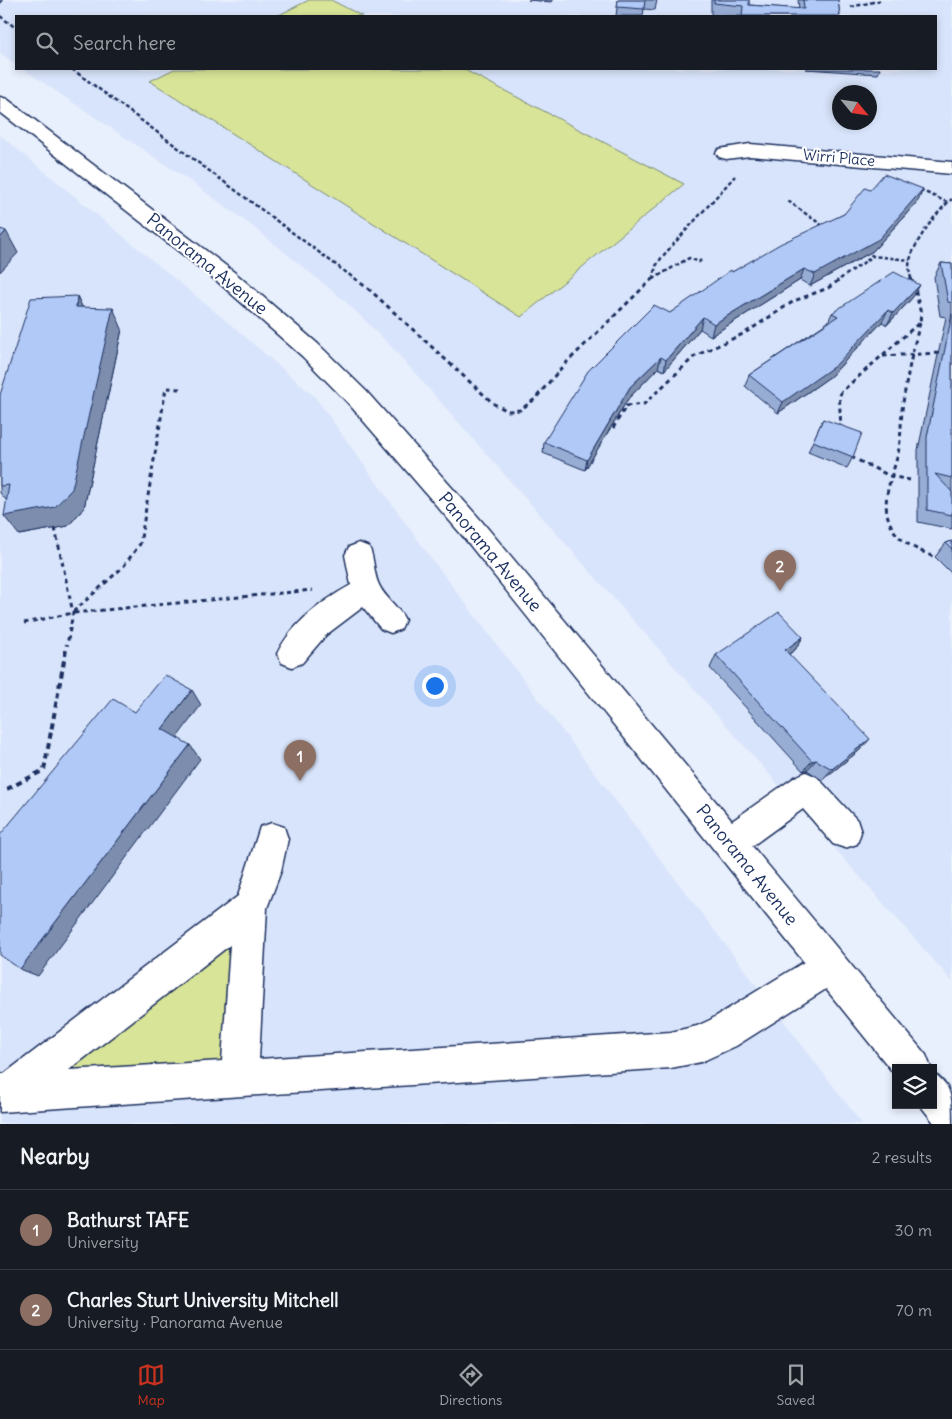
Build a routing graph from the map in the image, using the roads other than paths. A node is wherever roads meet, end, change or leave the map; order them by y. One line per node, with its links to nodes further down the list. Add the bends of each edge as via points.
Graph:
1 (0, 103): 10 (street, Panorama Avenue, via 226,278 310,350 357,397 470,526)
2 (726, 153): 3 (street, Wirri Place, via 750,150)
3 (952, 168)
4 (359, 555): 5 (street)
5 (366, 591): 6 (street); 7 (street, via 324,616)
6 (391, 620)
7 (292, 654)
8 (845, 832): 10 (street, via 806,788)
9 (272, 839): 11 (street)
10 (729, 844): 12 (street, Panorama Avenue)
11 (250, 908): 14 (street); 15 (street)
12 (830, 966): 13 (street, Panorama Avenue); 14 (street, via 723,1033 693,1046)
13 (910, 1064)
14 (238, 1079): 15 (street)
15 (6, 1092)
16 (937, 1097): 17 (street)
17 (952, 1115)

